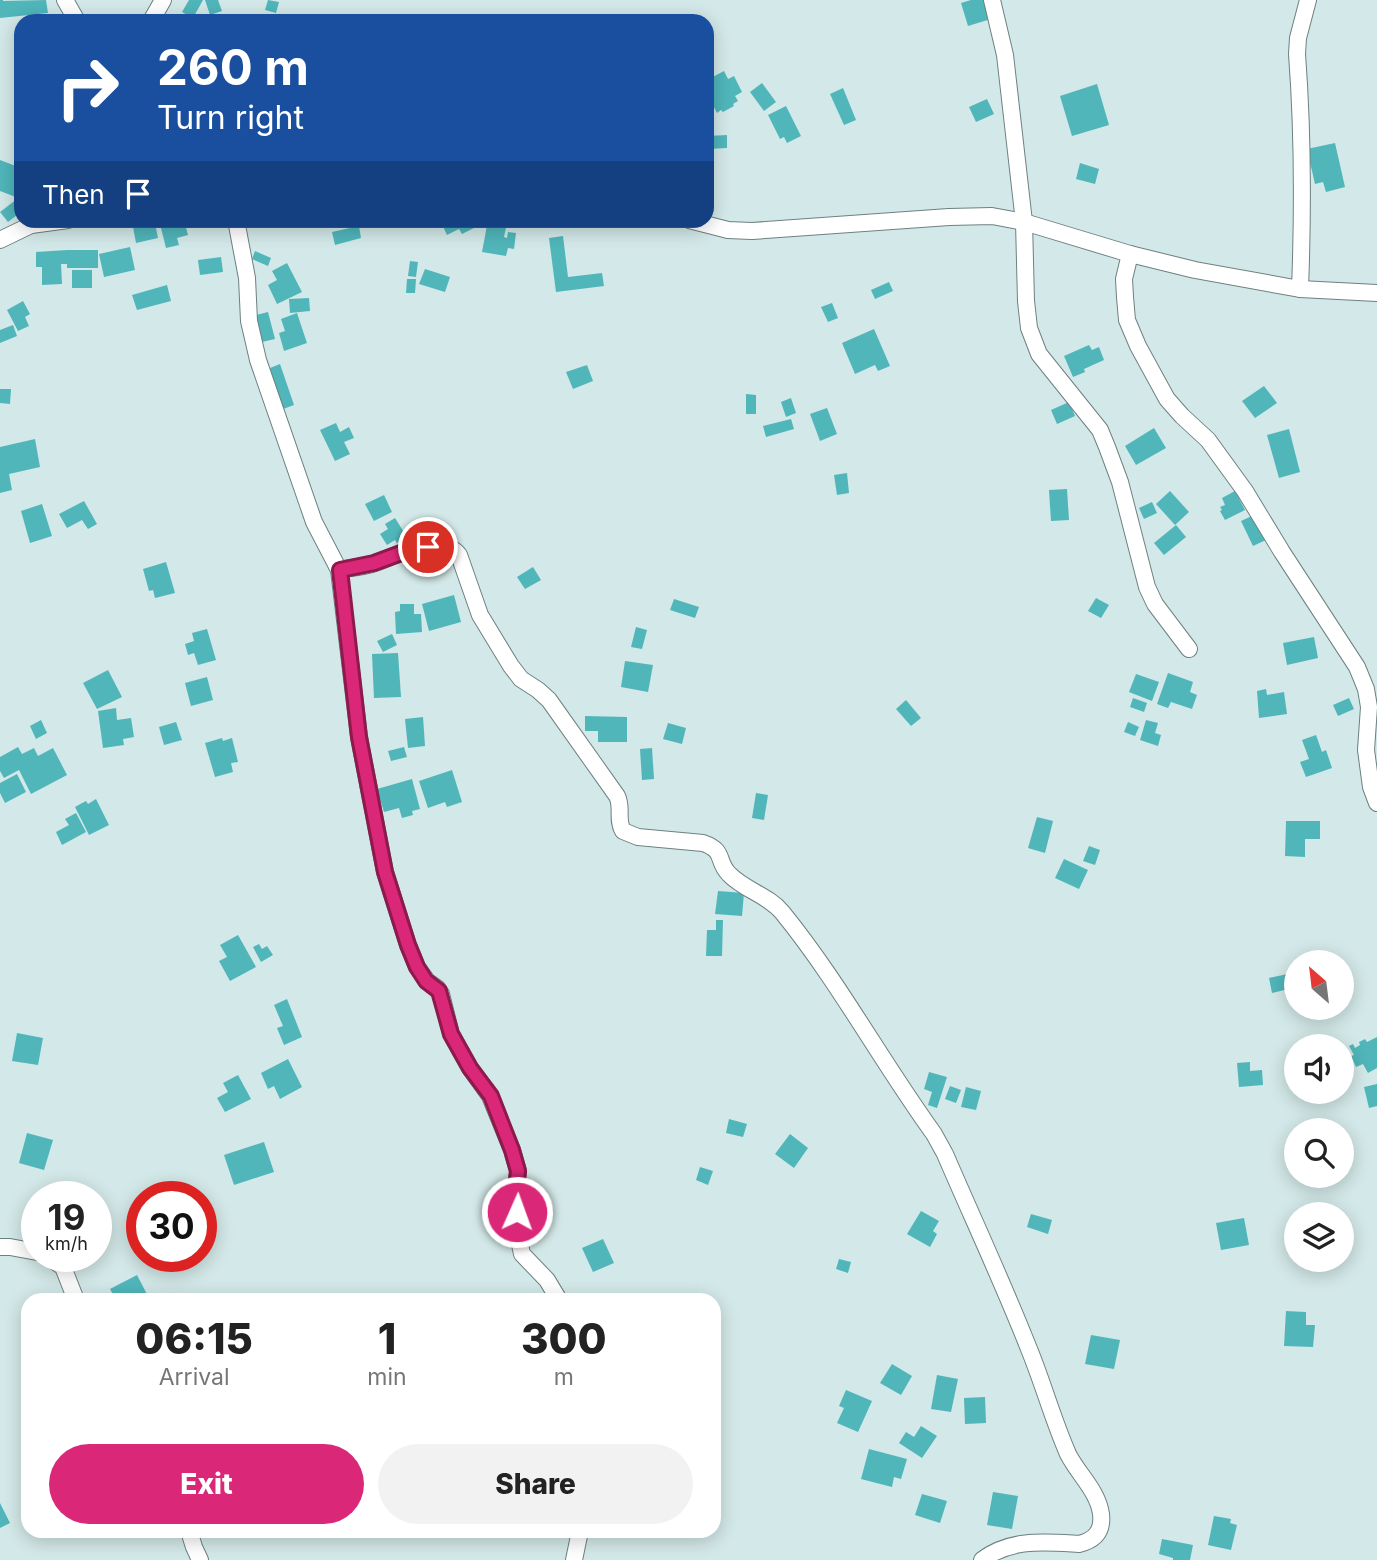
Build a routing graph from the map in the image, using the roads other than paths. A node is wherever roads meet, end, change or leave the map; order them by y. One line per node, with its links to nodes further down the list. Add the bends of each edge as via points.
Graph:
1 (992, 0): 3 (street, via 1005,55)
2 (1308, 0): 9 (street, via 1297,54 1303,156)
3 (1024, 222): 4 (street, via 992,216 752,231); 8 (street); 12 (street, via 1029,328 1039,354 1100,430 1120,482 1147,587)
4 (714, 226)
5 (24, 228): 7 (street)
6 (238, 228): 11 (street, via 258,360 313,522)
7 (0, 240)
8 (1129, 254): 9 (street); 13 (street, via 1124,279 1127,320 1167,399 1208,440 1245,491 1357,667 1369,708 1366,750)
9 (1300, 289): 10 (street)
10 (1377, 293)
11 (340, 570): 18 (street, via 359,737 385,872 417,967 439,991 451,1034 491,1096 512,1150 518,1171 522,1254); 23 (street, via 412,549 455,550 480,615 511,666 549,700 611,786 620,802 618,820 623,831 711,846 730,876 780,909 833,980 934,1134 1029,1348 1068,1454 1091,1488 1101,1514 1099,1532 1087,1542 1029,1542)
12 (1189, 649)
13 (1377, 803)
14 (0, 1247): 15 (street)
15 (21, 1249)
16 (65, 1272): 17 (street)
17 (73, 1293)
18 (555, 1293)
19 (191, 1538): 21 (street)
20 (579, 1538): 22 (street)
21 (200, 1560)
22 (574, 1560)
23 (982, 1560)

